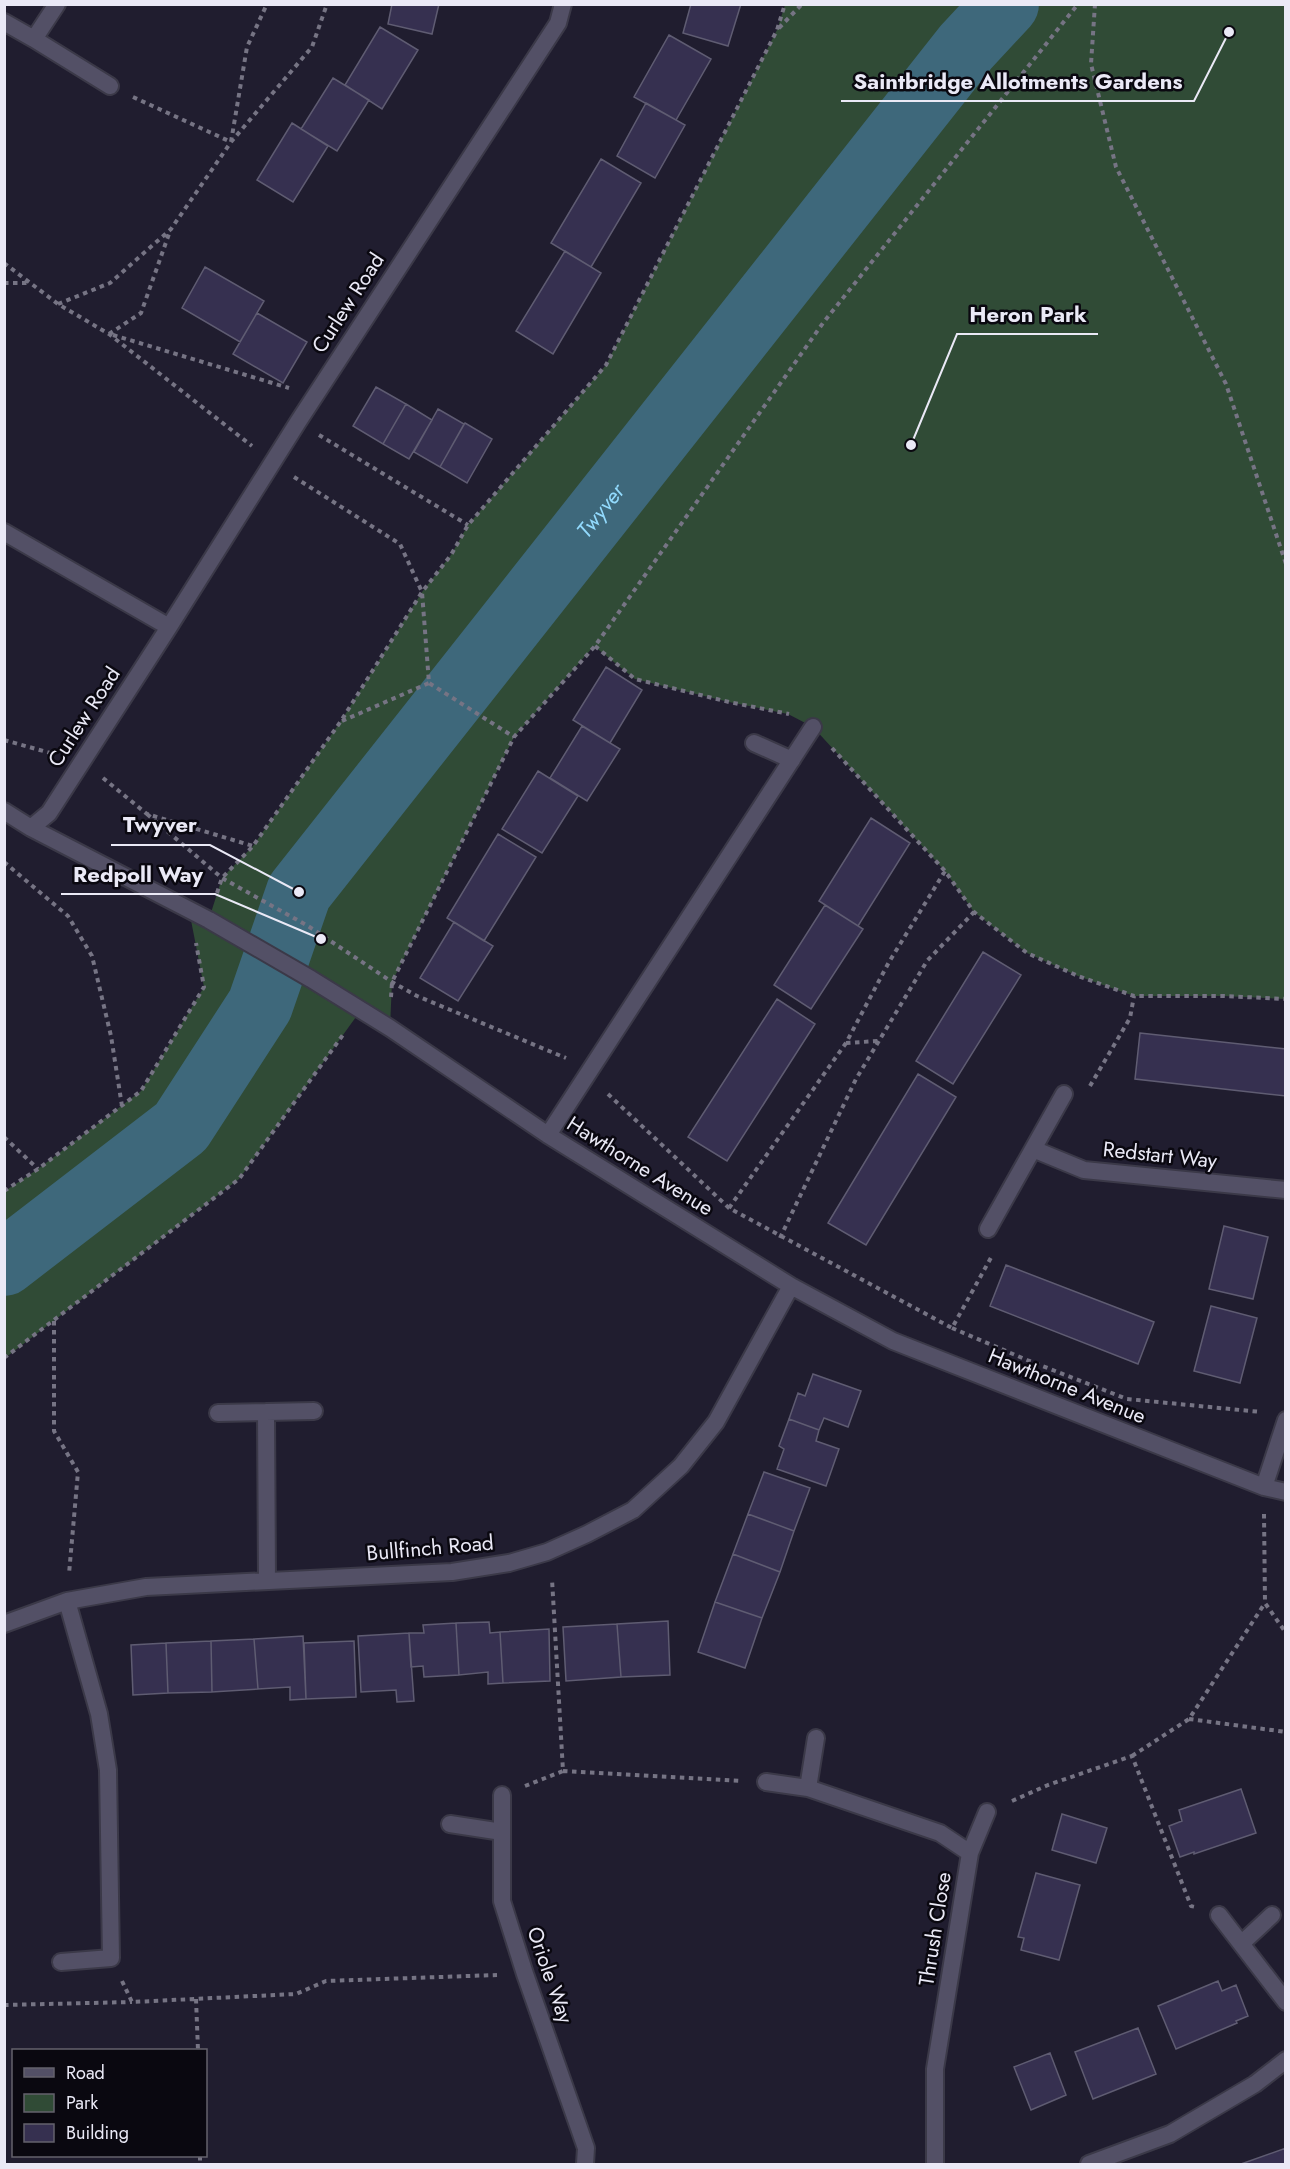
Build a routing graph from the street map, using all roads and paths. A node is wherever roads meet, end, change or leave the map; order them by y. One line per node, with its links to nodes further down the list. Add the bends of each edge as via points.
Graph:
1 (57, 4): 11 (street)
2 (267, 4): 13 (path, via 248,47)
3 (327, 4): 13 (path, via 312,47)
4 (564, 4): 20 (street, Curlew Road, via 558,22)
5 (785, 4): 10 (path)
6 (802, 4): 10 (path)
7 (1078, 4): 28 (path, via 823,323)
8 (1095, 4): 25 (path, via 1091,64 1116,167 1226,384)
9 (4, 22): 11 (street)
10 (777, 30): 23 (path, via 606,365)
11 (34, 39): 12 (street)
12 (110, 86): 13 (path)
13 (231, 142): 14 (path)
14 (171, 229): 18 (path, via 110,283); 19 (path, via 141,313)
15 (4, 263): 16 (path)
16 (32, 282): 17 (path); 18 (path)
17 (4, 283)
18 (58, 304): 19 (path)
19 (109, 334): 20 (path); 22 (path)
20 (315, 396): 21 (street, Curlew Road)
21 (298, 422): 22 (street, Curlew Road); 23 (path)
22 (272, 463): 26 (path, via 400,544); 27 (street, Curlew Road)
23 (468, 525): 26 (path, via 452,555)
24 (4, 532): 27 (street)
25 (1286, 564)
26 (422, 592): 29 (path); 30 (path)
27 (169, 627): 36 (street, Curlew Road)
28 (595, 646): 31 (path, via 635,679 788,714); 32 (path)
29 (429, 683): 30 (path); 32 (path)
30 (341, 721): 40 (path)
31 (813, 727): 35 (street); 42 (path)
32 (514, 737): 47 (path)
33 (4, 740): 36 (path)
34 (754, 743): 35 (street)
35 (792, 760): 54 (street)
36 (82, 761): 38 (path); 39 (street, Curlew Road, via 48,813)
37 (4, 811): 39 (street, Hawthorne Avenue)
38 (147, 814): 40 (path); 43 (path)
39 (31, 828): 44 (street, Hawthorne Avenue)
40 (253, 846): 43 (path)
41 (4, 862): 57 (path, via 68,916 92,956)
42 (945, 872): 45 (path); 53 (path, via 889,962)
43 (222, 878): 46 (path); 47 (path, via 308,926)
44 (189, 910): 46 (street, Hawthorne Avenue); 57 (path, via 204,987 141,1091)
45 (974, 912): 48 (path, via 1028,953); 52 (path, via 927,961)
46 (209, 920): 50 (street, Hawthorne Avenue)
47 (392, 982): 51 (path); 54 (path, via 574,1062)
48 (1134, 996): 49 (path); 55 (path, via 1130,1018)
49 (1286, 999)
50 (361, 1010): 51 (street, Hawthorne Avenue); 69 (path, via 239,1179)
51 (390, 1029): 58 (street, Hawthorne Avenue)
52 (879, 1041): 53 (path); 66 (path, via 856,1078)
53 (846, 1043): 64 (path)
54 (588, 1075): 58 (street); 64 (path)
55 (1089, 1088)
56 (1064, 1094): 60 (street)
57 (122, 1106): 61 (path)
58 (548, 1135): 68 (street, Hawthorne Avenue)
59 (4, 1137): 61 (path)
60 (1033, 1149): 62 (street, Redstart Way, via 1083,1170); 65 (street)
61 (38, 1168): 63 (path)
62 (1286, 1190)
63 (4, 1191)
64 (729, 1208): 66 (path)
65 (988, 1229)
66 (780, 1238): 70 (path)
67 (994, 1252): 70 (path)
68 (791, 1286): 77 (street, Hawthorne Avenue, via 893,1341); 79 (street, Bullfinch Road, via 716,1422 681,1467 633,1510)
69 (54, 1320): 71 (path); 81 (path, via 54,1431 78,1472)
70 (952, 1329): 75 (path, via 1127,1399)
71 (4, 1358)
72 (314, 1411): 73 (street)
73 (266, 1412): 74 (street); 80 (street)
74 (218, 1413)
75 (1268, 1414)
76 (1286, 1420): 77 (street)
77 (1264, 1487): 78 (street, Hawthorne Avenue); 82 (path)
78 (1286, 1492)
79 (547, 1552): 80 (street, Bullfinch Road, via 452,1572); 89 (path, via 552,1571)
80 (267, 1581): 81 (street, Bullfinch Road, via 146,1587)
81 (67, 1601): 83 (street, Bullfinch Road); 100 (street, via 99,1714 108,1770)
82 (1265, 1603): 84 (path); 85 (path)
83 (4, 1624)
84 (1286, 1634)
85 (1189, 1719): 86 (path); 88 (path)
86 (1286, 1732)
87 (816, 1738): 91 (street)
88 (1132, 1756): 93 (path, via 1048,1785); 97 (path, via 1191,1906)
89 (563, 1771): 90 (path); 92 (path)
90 (766, 1782): 91 (street, Thrush Close)
91 (808, 1788): 96 (street, Thrush Close, via 940,1833)
92 (502, 1795): 95 (street, Oriole Way)
93 (987, 1812): 96 (street)
94 (450, 1824): 95 (street)
95 (502, 1832): 102 (street, Oriole Way, via 502,1901)
96 (970, 1853): 110 (street, Thrush Close, via 935,2069)
97 (1219, 1915): 99 (street)
98 (1272, 1915): 99 (street)
99 (1242, 1944): 105 (street)
100 (111, 1958): 101 (street); 104 (path)
101 (61, 1962)
102 (525, 1974): 103 (path, via 326,1981 296,1994); 109 (street, Oriole Way, via 586,2148)
103 (196, 1999): 104 (path); 107 (path)
104 (132, 2002): 106 (path)
105 (1286, 2002)
106 (4, 2005)
107 (198, 2049)
108 (1286, 2060): 111 (street, via 1255,2084 1170,2134)
109 (585, 2164)
110 (935, 2164)
111 (1089, 2164)

